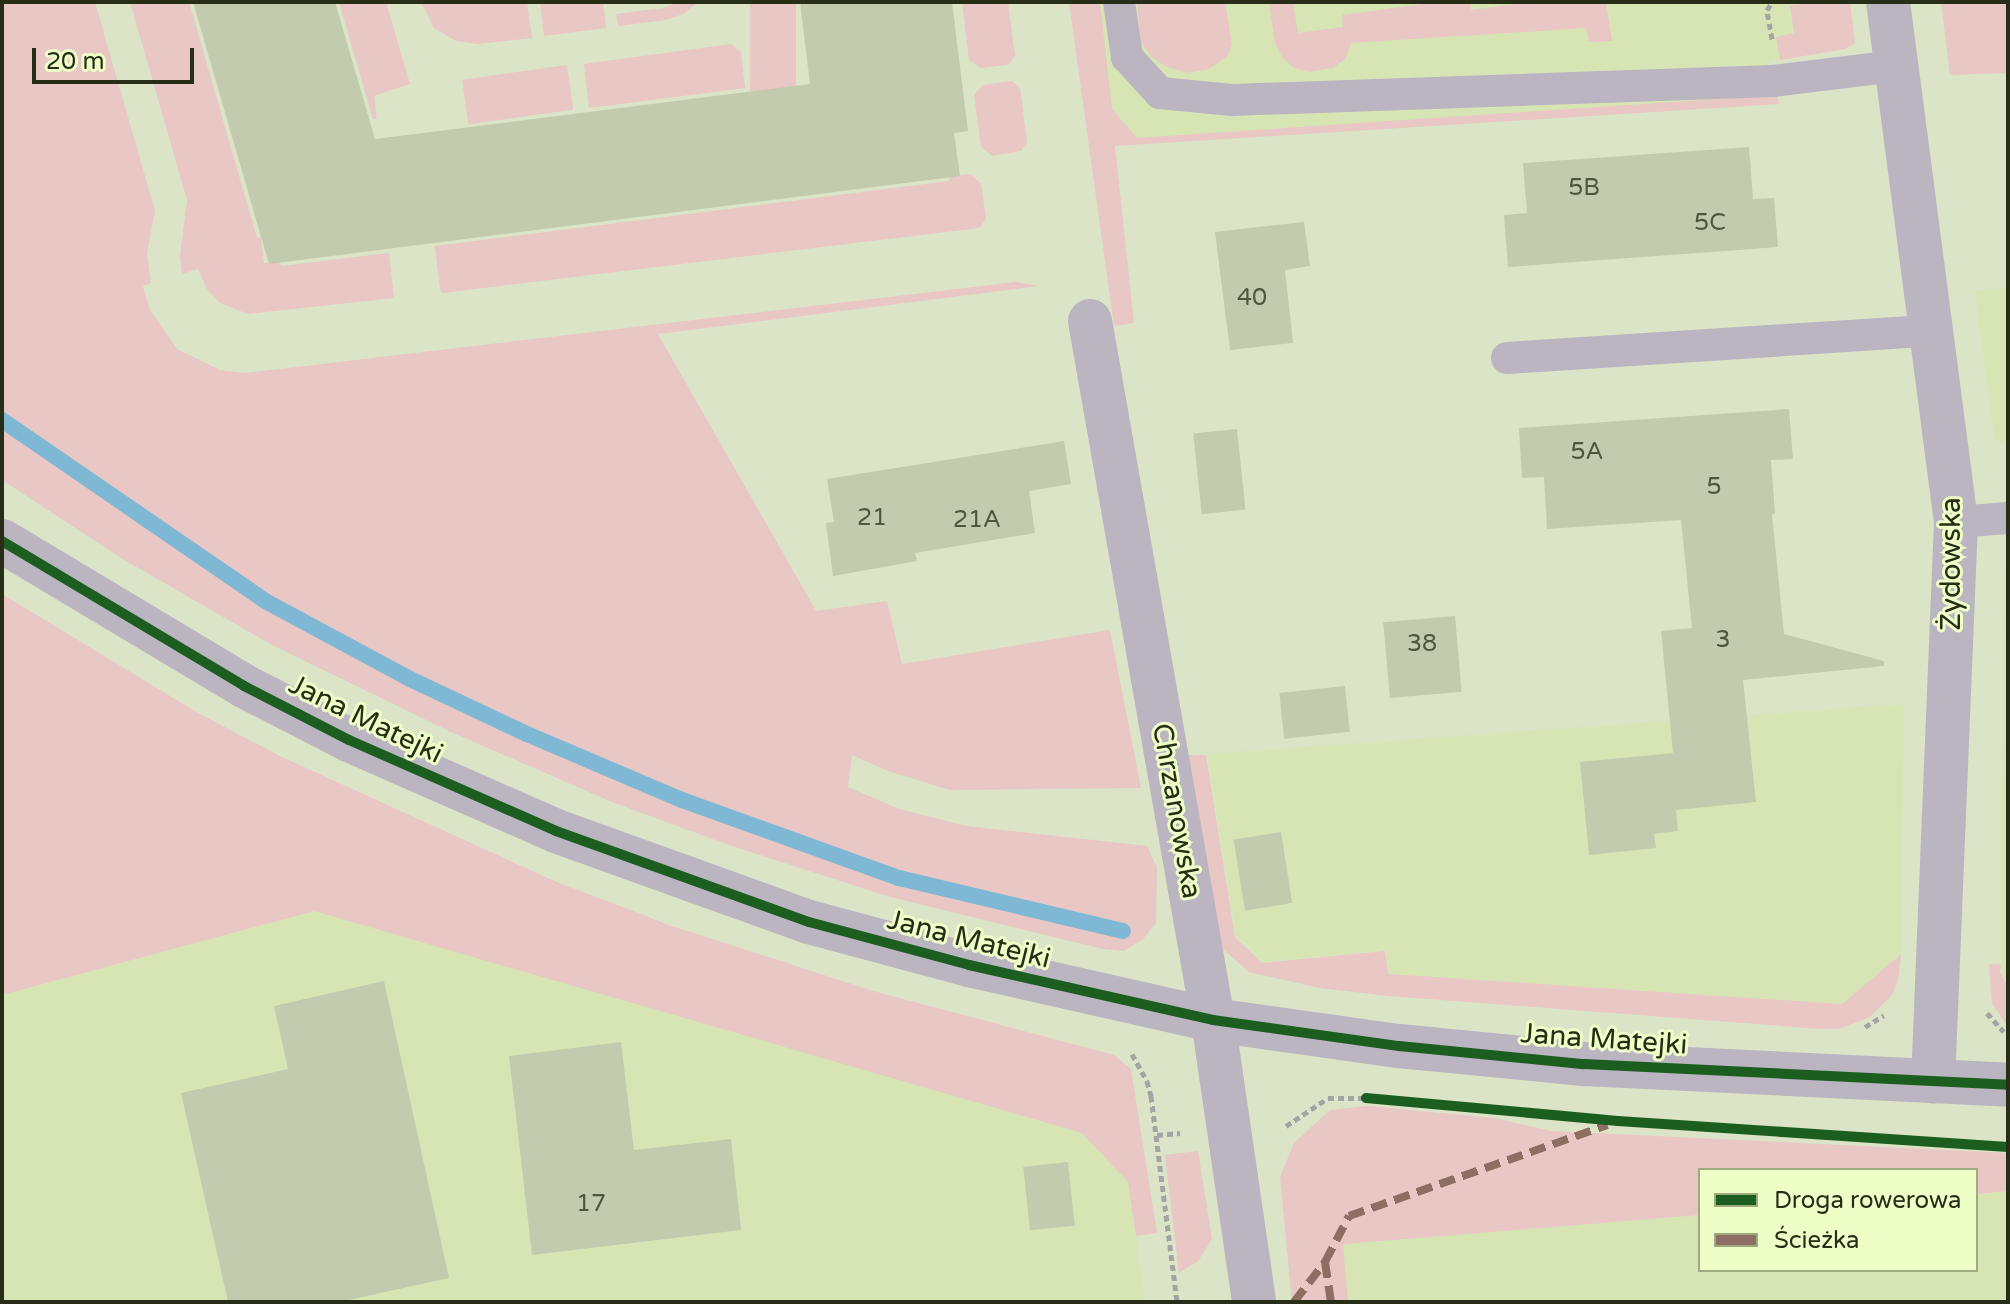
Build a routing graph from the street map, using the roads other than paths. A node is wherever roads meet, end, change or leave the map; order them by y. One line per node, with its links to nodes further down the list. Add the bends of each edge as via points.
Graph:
1 (1119, 2): 3 (lane, via 1127,57 1160,93 1232,100 1773,81)
2 (1888, 2): 3 (street, Żydowska)
3 (1896, 66): 5 (street, Żydowska)
4 (1090, 321): 10 (street, Chrzanowska)
5 (1930, 331): 6 (lane); 8 (street, Żydowska)
6 (1507, 358)
7 (2008, 518): 8 (lane)
8 (1956, 522): 11 (street, Żydowska)
9 (2, 541): 10 (street, Jana Matejki, via 244,686 349,740 556,831 809,922 969,965)
10 (1213, 1020): 11 (street, Jana Matejki, via 1584,1064); 13 (street, Chrzanowska)
11 (1933, 1082): 12 (street, Jana Matejki)
12 (2008, 1085)
13 (1254, 1302)

